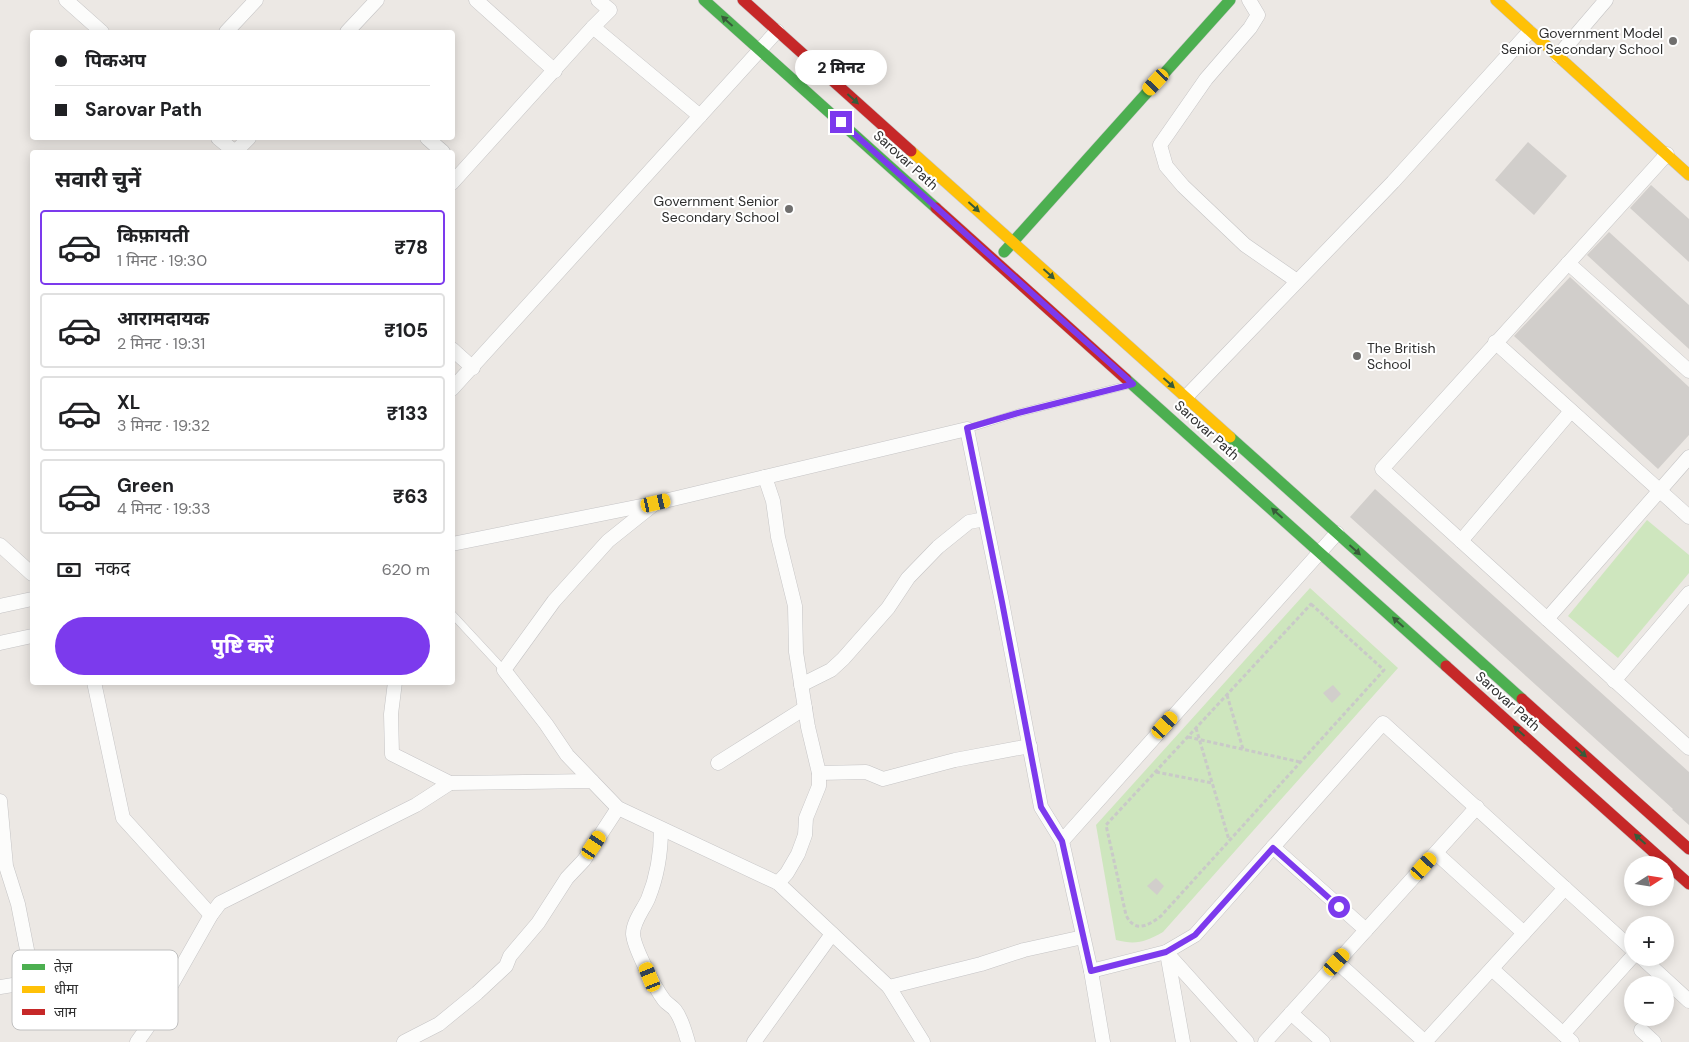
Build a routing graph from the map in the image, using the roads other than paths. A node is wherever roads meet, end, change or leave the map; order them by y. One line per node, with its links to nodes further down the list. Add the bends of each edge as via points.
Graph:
1 (66, 0): 13 (street)
2 (256, 0): 14 (street)
3 (377, 0): 15 (street)
4 (476, 0): 20 (street)
5 (598, 0): 12 (street, via 610,10)
6 (704, 0): 18 (main road, Sarovar Path, one-way to 6)
7 (743, 0): 16 (main road, Sarovar Path)
8 (1230, 0): 33 (main road)
9 (1249, 0): 36 (street, via 1258,15 1206,79 1160,145 1166,166 1183,186 1245,245)
10 (1496, 0): 17 (main road)
11 (1606, 0): 19 (street)
12 (593, 27): 20 (street); 21 (street)
13 (100, 30)
14 (228, 30)
15 (349, 30)
16 (777, 31): 18 (street); 33 (main road, Sarovar Path, one-way to 33)
17 (1528, 32): 19 (main road); 36 (street, via 1393,182)
18 (760, 49): 21 (street); 34 (main road, Sarovar Path)
19 (1558, 56): 28 (main road)
20 (555, 71): 30 (street)
21 (700, 116): 39 (street)
22 (220, 140): 25 (street)
23 (247, 140): 26 (street)
24 (429, 140): 27 (street)
25 (233, 150)
26 (237, 150)
27 (441, 150)
28 (1667, 154): 31 (main road); 35 (street)
29 (455, 164): 30 (street)
30 (463, 171): 32 (street)
31 (1689, 175)
32 (455, 179)
33 (1012, 242): 34 (main road); 43 (main road, Sarovar Path, one-way to 43)
34 (996, 261): 41 (main road, Sarovar Path)
35 (1568, 263): 37 (street); 40 (street)
36 (1297, 281): 43 (street)
37 (1494, 342): 44 (street); 53 (street, via 1382,469)
38 (455, 352): 39 (street)
39 (473, 368): 42 (street)
40 (1689, 371)
41 (1133, 384): 45 (lane); 56 (main road, Sarovar Path, one-way to 41)
42 (455, 387)
43 (1186, 397): 52 (main road, Sarovar Path)
44 (1571, 411): 48 (street); 53 (street)
45 (967, 428): 47 (street); 51 (street)
46 (1689, 457): 48 (street)
47 (765, 477): 49 (street); 69 (street, via 795,606)
48 (1659, 490): 50 (street); 62 (street)
49 (656, 503): 54 (street); 65 (street, via 608,541 554,601)
50 (1689, 517)
51 (985, 519): 69 (street, via 969,522 938,547 908,578 888,608 843,659 831,670); 71 (street)
52 (1337, 533): 56 (street); 83 (main road, Sarovar Path, one-way to 83)
53 (1461, 541): 62 (street)
54 (455, 543)
55 (0, 545): 57 (street)
56 (1320, 552): 81 (street); 87 (main road, Sarovar Path, one-way to 56)
57 (30, 572)
58 (1689, 593): 66 (street)
59 (30, 599): 60 (street)
60 (0, 606)
61 (455, 617): 65 (lane)
62 (1547, 619): 66 (street)
63 (30, 636): 64 (street)
64 (0, 643)
65 (504, 670): 75 (street, via 567,755)
66 (1614, 681): 72 (street)
67 (95, 685): 89 (street, via 123,818)
68 (396, 685): 76 (street, via 391,714 392,754)
69 (801, 685): 70 (street)
70 (805, 708): 73 (street); 74 (street)
71 (1030, 746): 74 (street, via 955,760 883,779 866,772); 81 (street, via 1041,807)
72 (1689, 748)
73 (718, 763)
74 (819, 774): 86 (street, via 819,786 806,818 805,835 798,854)
75 (592, 781): 76 (street); 79 (street)
76 (450, 783): 89 (street, via 416,805 220,903)
77 (0, 801): 85 (street)
78 (1477, 807): 82 (street, via 1384,722); 84 (street); 88 (street)
79 (618, 808): 80 (street); 110 (street, via 584,860 510,956 506,966 438,1024)
80 (661, 829): 86 (street); 111 (street, via 657,870 633,934 650,977 675,1010)
81 (1062, 841): 93 (street)
82 (1273, 848): 90 (street); 96 (street, via 1195,935)
83 (1689, 849)
84 (1436, 853): 90 (street); 91 (street)
85 (3, 867): 95 (street, via 18,904)
86 (778, 883): 92 (street)
87 (1689, 884)
88 (1565, 888): 91 (street); 94 (street)
89 (211, 915): 102 (street)
90 (1366, 930): 97 (street)
91 (1524, 933): 100 (street)
92 (832, 934): 103 (street); 112 (street)
93 (1083, 937): 101 (street); 103 (street)
94 (1624, 942)
95 (27, 950)
96 (1166, 952): 101 (street); 115 (street); 116 (street)
97 (1337, 962): 105 (street); 119 (street)
98 (1625, 966): 108 (street)
99 (1651, 966): 104 (street)
100 (1492, 969): 108 (street); 119 (street)
101 (1091, 971): 114 (street)
102 (178, 973)
103 (889, 987): 113 (street)
104 (1689, 1001)
105 (1291, 1013): 117 (street); 118 (street)
106 (146, 1030): 109 (street)
107 (1641, 1030): 120 (street)
108 (1568, 1038)
109 (137, 1042)
110 (404, 1042)
111 (688, 1042)
112 (754, 1042)
113 (923, 1042)
114 (1103, 1042)
115 (1183, 1042)
116 (1247, 1042)
117 (1265, 1042)
118 (1322, 1042)
119 (1425, 1042)
120 (1654, 1042)

